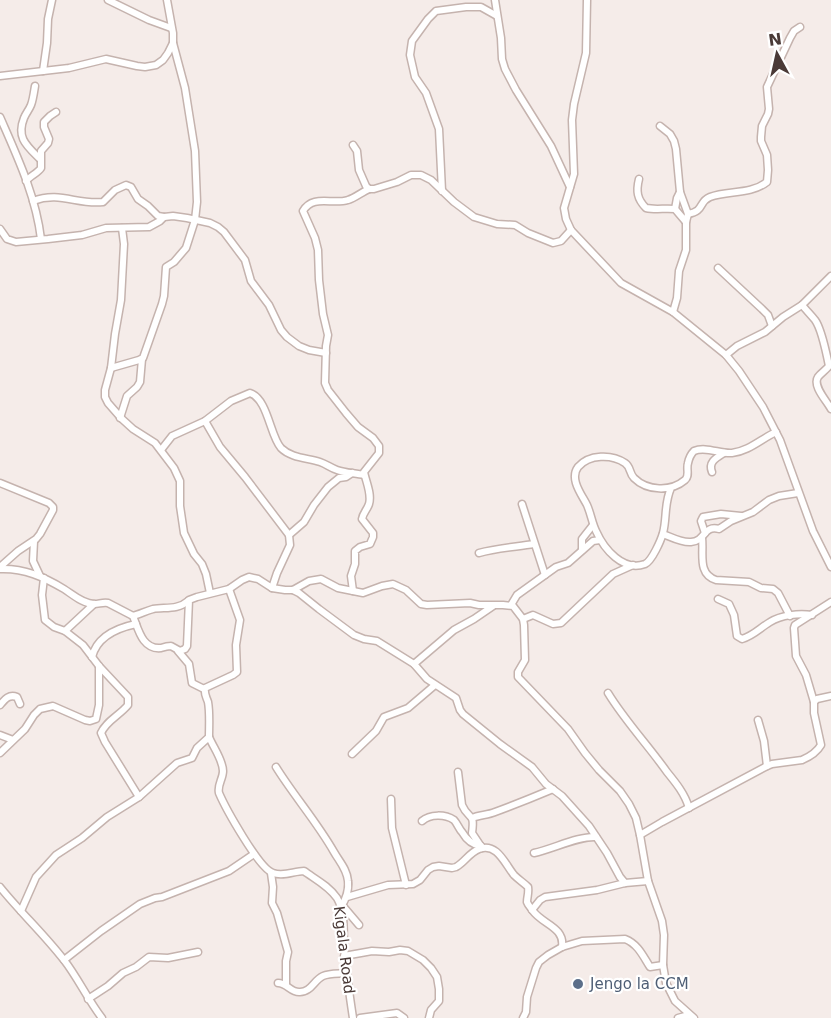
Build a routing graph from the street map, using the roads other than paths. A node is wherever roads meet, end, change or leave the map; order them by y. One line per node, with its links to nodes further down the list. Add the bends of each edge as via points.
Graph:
1 (52, 0): 10 (street)
2 (108, 0): 8 (street)
3 (167, 0): 8 (street)
4 (495, 0): 6 (street)
5 (587, 0): 20 (street, via 586,53 572,120 574,174)
6 (497, 16): 20 (street, via 505,69 551,146); 22 (street, via 482,7 436,11 412,41 410,55 415,77 426,93 439,129)
7 (800, 27): 26 (street, via 790,38 767,87 769,109 761,141 767,155 767,182 707,198 700,209)
8 (171, 28): 9 (street)
9 (173, 43): 10 (street, via 156,65 137,66 106,59); 28 (street, via 195,151)
10 (43, 71): 11 (street)
11 (0, 76)
12 (35, 86): 17 (street, via 20,131)
13 (56, 112): 17 (street, via 44,122 49,139)
14 (0, 117): 19 (street)
15 (660, 126): 23 (street, via 670,134 676,149)
16 (353, 145): 21 (street)
17 (40, 159): 19 (street, via 41,168)
18 (639, 179): 25 (street, via 638,196 646,208)
19 (26, 181): 24 (street)
20 (570, 187): 32 (street, via 564,208)
21 (369, 189): 22 (street, via 421,175); 39 (street, via 344,201 312,202 303,210 318,250 328,335)
22 (442, 191): 32 (street, via 474,217 515,225 549,242 561,241)
23 (681, 192): 25 (street); 26 (street)
24 (33, 201): 27 (street, via 55,196 98,202 126,185 158,216); 33 (street)
25 (675, 209): 29 (street)
26 (688, 214): 29 (street)
27 (164, 217): 28 (street); 30 (street, via 149,227)
28 (195, 220): 39 (street, via 215,225 228,237 287,337 309,350); 41 (street, via 186,248 166,267 162,304)
29 (686, 222): 37 (street, via 686,250)
30 (122, 228): 33 (street); 42 (street, via 121,300)
31 (0, 229): 33 (street, via 11,241)
32 (571, 230): 37 (street, via 621,283)
33 (41, 239)
34 (718, 268): 38 (street, via 768,315)
35 (831, 276): 36 (street)
36 (802, 305): 38 (street); 43 (street, via 820,329 829,366 817,384)
37 (673, 312): 40 (street)
38 (772, 326): 40 (street)
39 (326, 353): 51 (street, via 324,380 328,390 379,446 379,453)
40 (726, 355): 46 (street)
41 (142, 359): 42 (street); 44 (street, via 140,382 127,396)
42 (111, 368): 44 (street, via 105,397)
43 (831, 409)
44 (120, 418): 47 (street)
45 (205, 421): 47 (street, via 172,436); 50 (street, via 233,399 252,394 264,409 282,449); 59 (street, via 220,447)
46 (776, 432): 48 (street, via 747,449); 54 (street)
47 (161, 450): 77 (street, via 178,475 184,533 204,568)
48 (724, 453): 49 (street, via 712,462); 53 (street, via 694,451 687,463 688,476)
49 (712, 472)
50 (352, 473): 51 (street); 59 (street, via 328,487 304,522)
51 (364, 475): 76 (street, via 369,505 362,519 374,537 370,544 355,551)
52 (0, 483): 62 (street, via 51,504 53,510)
53 (671, 488): 57 (street, via 655,488 639,481 628,465 613,458 603,456 586,461 576,472 576,481); 58 (street)
54 (798, 493): 56 (street, via 769,500); 68 (street)
55 (522, 504): 63 (street)
56 (742, 516): 60 (street, via 719,529 711,528); 60 (street, via 703,517)
57 (593, 525): 61 (street); 64 (street, via 582,539)
58 (663, 534): 60 (street, via 687,542); 67 (street, via 651,560)
59 (288, 535): 73 (street, via 290,545)
60 (703, 536): 86 (street, via 701,559 707,575 716,580 749,582 773,589)
61 (600, 540): 64 (street); 66 (street)
62 (34, 541): 69 (street); 72 (street, via 33,561)
63 (534, 544): 65 (street); 71 (street)
64 (582, 550): 71 (street)
65 (479, 553)
66 (616, 558): 67 (street); 70 (street)
67 (634, 565): 70 (street)
68 (831, 567)
69 (0, 568): 72 (street)
70 (616, 572): 87 (street, via 561,623 553,624 533,615)
71 (545, 575): 83 (street)
72 (42, 577): 81 (street); 89 (street, via 45,620)
73 (272, 588): 74 (street, via 248,577); 75 (street)
74 (229, 589): 77 (street); 95 (street, via 240,620 237,672)
75 (293, 590): 76 (street, via 321,579); 92 (street, via 354,635 377,641)
76 (353, 591): 82 (street, via 363,593 393,584 421,603)
77 (210, 593): 79 (street)
78 (718, 600): 86 (street, via 729,604 737,636 742,639 772,621)
79 (188, 601): 84 (street, via 177,607); 90 (street, via 187,646)
80 (831, 602): 85 (street)
81 (94, 604): 84 (street, via 108,603); 89 (street)
82 (494, 605): 83 (street); 92 (street, via 454,630)
83 (511, 605): 87 (street)
84 (133, 615): 88 (street)
85 (812, 615): 86 (street); 98 (street, via 795,625 793,632 796,656)
86 (790, 616)
87 (524, 620): 118 (street, via 525,652 518,678 620,791 636,818)
88 (136, 624): 90 (street, via 149,645 169,645); 91 (street, via 106,636)
89 (65, 631): 91 (street)
90 (178, 650): 95 (street, via 189,664 192,683)
91 (92, 657): 93 (street)
92 (414, 664): 94 (street)
93 (99, 666): 101 (street, via 99,705); 103 (street, via 129,702)
94 (435, 685): 108 (street, via 408,708 384,717); 112 (street, via 456,698 463,714 532,767)
95 (204, 689): 105 (street)
96 (608, 693): 115 (street, via 684,795)
97 (831, 696): 98 (street)
98 (814, 702): 109 (street, via 822,742 819,749 802,760)
99 (20, 704): 100 (street, via 11,695)
100 (0, 705)
101 (93, 720): 103 (street); 106 (street, via 47,706 36,712)
102 (758, 720): 109 (street)
103 (101, 733): 113 (street)
104 (0, 735): 106 (street)
105 (209, 737): 113 (street, via 192,758 177,763); 122 (street, via 223,766 219,793)
106 (13, 740): 107 (street)
107 (0, 753)
108 (352, 754)
109 (767, 766): 115 (street)
110 (276, 767): 128 (street, via 342,863 347,874)
111 (458, 772): 116 (street, via 462,805)
112 (553, 789): 116 (street); 119 (street)
113 (139, 796): 130 (street, via 56,855 36,877)
114 (392, 799): 126 (street, via 392,828)
115 (689, 808): 118 (street)
116 (472, 818): 120 (street, via 472,833)
117 (422, 820): 120 (street, via 433,815 452,819 464,836)
118 (640, 835): 124 (street)
119 (596, 837): 121 (street); 125 (street)
120 (482, 847): 126 (street, via 456,867 434,867 417,882); 131 (street, via 499,854 526,885)
121 (534, 853)
122 (254, 854): 123 (street); 136 (street, via 229,871 141,904)
123 (271, 873): 129 (street, Kigala Road, via 304,871 330,889); 140 (street, via 272,903 288,952)
124 (648, 881): 125 (street); 137 (street, via 662,921)
125 (625, 883): 131 (street, via 545,897)
126 (405, 885): 128 (street, via 388,885)
127 (0, 887): 130 (street)
128 (347, 897): 129 (street)
129 (342, 906): 132 (street); 135 (street, Kigala Road)
130 (21, 910): 136 (street)
131 (532, 910): 133 (street, via 558,931 563,938)
132 (359, 925)
133 (562, 947): 137 (street, via 582,941 625,939 639,948 650,967); 148 (street, via 539,962)
134 (198, 952): 141 (street, via 148,957)
135 (344, 956): 138 (street, Kigala Road); 147 (street, via 400,950 423,960 437,976 439,989 439,1001)
136 (64, 960): 141 (street)
137 (663, 965): 142 (street, via 669,991)
138 (347, 973): 140 (street, via 323,976 301,992); 144 (street, Kigala Road)
139 (278, 983): 140 (street)
140 (286, 985)
141 (88, 999): 143 (street)
142 (692, 1016): 149 (street)
143 (102, 1018)
144 (353, 1018)
145 (360, 1018): 146 (street, via 397,1013)
146 (404, 1018)
147 (429, 1018)
148 (524, 1018)
149 (678, 1018)

